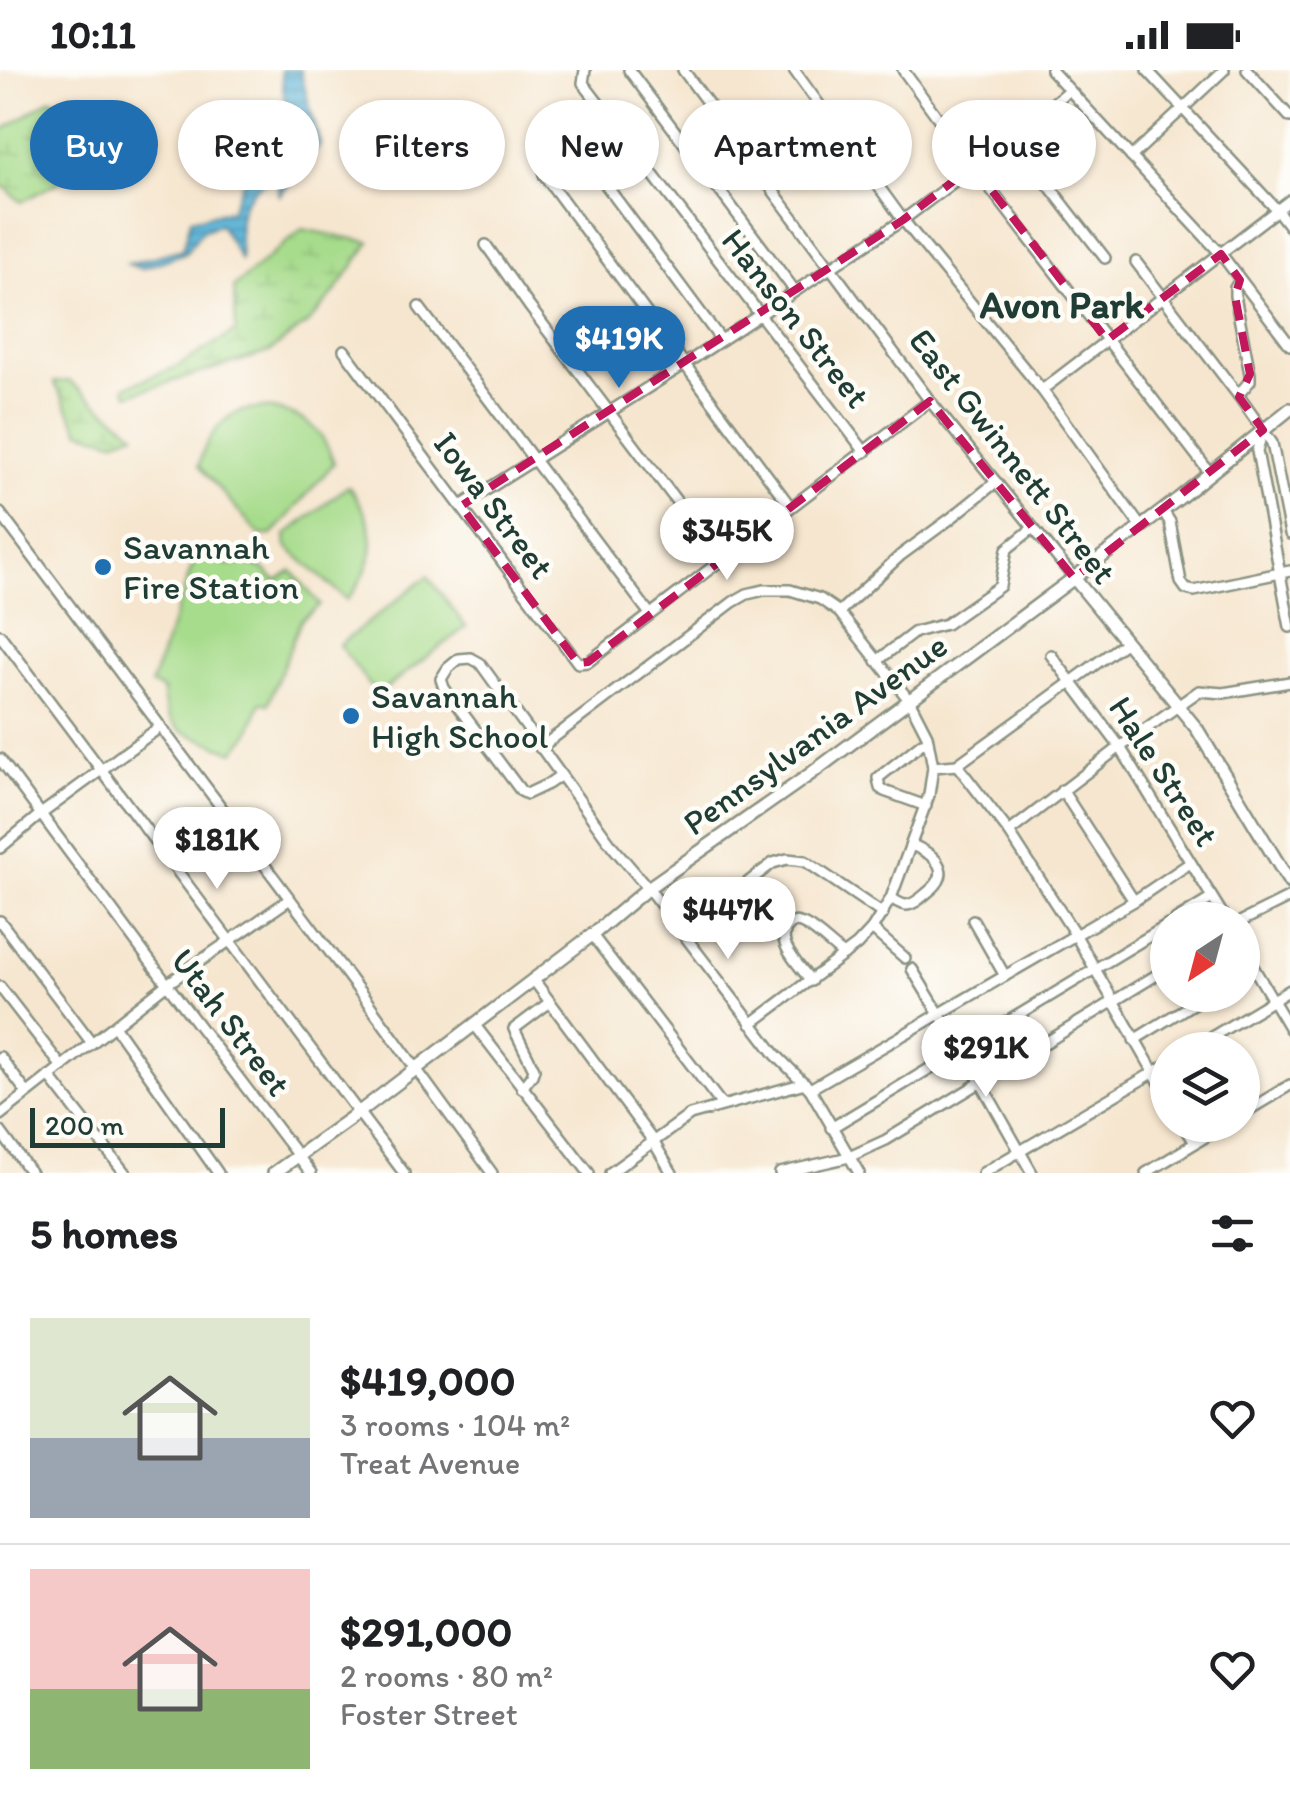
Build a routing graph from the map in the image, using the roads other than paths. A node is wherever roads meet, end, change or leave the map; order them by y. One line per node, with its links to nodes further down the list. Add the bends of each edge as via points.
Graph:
1 (586, 70): 34 (street, Hanson Street, via 583,83)
2 (629, 70): 31 (street)
3 (683, 70): 29 (street, East Gwinnett Street)
4 (794, 70): 23 (street)
5 (903, 70): 13 (street)
6 (1051, 70): 10 (street)
7 (1147, 70): 12 (street)
8 (1224, 70): 12 (street)
9 (1247, 70): 14 (street)
10 (1069, 90): 11 (street); 15 (street)
11 (1057, 100)
12 (1182, 108): 15 (street); 22 (street)
13 (932, 110)
14 (1290, 117)
15 (1130, 157): 26 (street)
16 (555, 190): 39 (street)
17 (610, 190): 35 (street)
18 (942, 190): 23 (street)
19 (991, 190): 36 (street)
20 (1052, 190): 27 (street)
21 (1290, 200): 22 (street)
22 (1277, 210): 24 (street); 26 (street)
23 (903, 220): 29 (street); 40 (street)
24 (1290, 227)
25 (486, 244): 44 (street)
26 (1221, 254): 30 (street); 32 (street)
27 (1105, 258)
28 (1136, 262): 32 (street)
29 (832, 267): 31 (street); 42 (street, East Gwinnett Street)
30 (1240, 280): 37 (street); 41 (street, via 1235,296 1250,382)
31 (796, 291): 34 (street)
32 (1164, 298): 36 (street); 41 (street)
33 (420, 307): 47 (street)
34 (759, 315): 35 (street); 46 (street, Hanson Street)
35 (720, 340): 39 (street)
36 (1107, 340): 40 (street); 48 (street)
37 (1290, 345)
38 (344, 350): 50 (street, Iowa Street)
39 (684, 364): 44 (street); 51 (street)
40 (1042, 390): 54 (street)
41 (1238, 395): 45 (street)
42 (930, 401): 46 (street); 49 (street, East Gwinnett Street)
43 (1290, 409): 45 (main road, Pennsylvania Avenue)
44 (609, 411): 47 (street); 57 (street)
45 (1263, 430): 48 (main road, Pennsylvania Avenue); 56 (street, via 1272,443); 58 (street, via 1257,450)
46 (865, 452): 51 (street)
47 (534, 459): 50 (street); 61 (street)
48 (1210, 472): 52 (main road, Pennsylvania Avenue)
49 (996, 482): 55 (street, East Gwinnett Street); 60 (street)
50 (460, 506): 61 (street, Iowa Street, via 578,663)
51 (790, 506): 57 (street)
52 (1162, 510): 54 (main road, Pennsylvania Avenue); 58 (street, via 1186,590)
53 (0, 513): 71 (street)
54 (1141, 527): 59 (main road, Pennsylvania Avenue)
55 (1033, 528): 59 (street, East Gwinnett Street); 66 (street, via 1007,548 1000,586)
56 (1290, 534)
57 (722, 560): 61 (street)
58 (1285, 572): 62 (street)
59 (1074, 578): 64 (main road, East Gwinnett Street); 69 (main road, Pennsylvania Avenue)
60 (840, 612): 66 (street); 74 (street, via 790,590 747,594)
61 (650, 614)
62 (1290, 628)
63 (0, 635): 78 (street)
64 (1126, 642): 67 (street); 70 (main road, East Gwinnett Street)
65 (1051, 655): 67 (street, Hale Street)
66 (877, 661): 69 (street)
67 (1072, 682): 73 (street, Hale Street); 76 (street)
68 (1290, 682): 70 (street, via 1199,691)
69 (909, 700): 72 (street); 88 (main road, Pennsylvania Avenue)
70 (1178, 704): 73 (street); 87 (main road, East Gwinnett Street)
71 (160, 727): 78 (street); 92 (street)
72 (928, 742): 77 (street); 81 (street, via 878,778 884,791)
73 (1120, 747): 80 (street); 86 (street, Hale Street)
74 (540, 748): 79 (street); 79 (street, via 480,662 459,659 448,668 444,688 520,791 535,792)
75 (0, 759): 82 (street, Utah Street)
76 (957, 765): 77 (street); 83 (street)
77 (933, 767): 81 (street)
78 (101, 769): 82 (street); 105 (street)
79 (561, 775): 88 (street)
80 (1062, 790): 83 (street); 93 (street)
81 (926, 806): 84 (street)
82 (41, 814): 85 (street); 115 (street, Utah Street)
83 (1009, 832): 102 (street)
84 (912, 846): 90 (street); 90 (street, via 939,865 941,878 913,903)
85 (0, 848)
86 (1190, 863): 91 (street, Hale Street); 93 (street)
87 (1290, 883)
88 (648, 888): 101 (street); 103 (main road, Pennsylvania Avenue)
89 (1290, 897): 96 (street)
90 (891, 898): 97 (street)
91 (1212, 898): 94 (street); 95 (street, Hale Street)
92 (290, 899): 105 (street); 134 (street)
93 (1134, 900): 102 (street)
94 (1205, 902)
95 (1215, 902)
96 (1260, 912)
97 (883, 914): 100 (street); 101 (street, via 804,860 787,859)
98 (973, 920): 110 (street)
99 (0, 921): 129 (street)
100 (872, 929): 106 (street); 107 (street)
101 (683, 934): 124 (street)
102 (1075, 934): 109 (street); 110 (street)
103 (592, 935): 112 (main road, Pennsylvania Avenue); 143 (street)
104 (1150, 936): 109 (street)
105 (229, 940): 115 (street); 144 (street)
106 (844, 956): 114 (street); 114 (street, via 810,928 791,924 785,946)
107 (905, 958)
108 (912, 969): 122 (street)
109 (1094, 969): 120 (street); 130 (street)
110 (1004, 976): 122 (street)
111 (1260, 978): 118 (street)
112 (533, 979): 119 (street); 123 (main road, Pennsylvania Avenue)
113 (1150, 979): 120 (street)
114 (811, 981): 124 (street)
115 (167, 984): 125 (street); 152 (street, Utah Street)
116 (0, 988): 132 (street)
117 (1290, 990): 118 (street)
118 (1273, 1000): 126 (street); 127 (street)
119 (550, 1002): 140 (street, via 514,1029 534,1068); 148 (street)
120 (1113, 1003): 128 (street); 137 (street)
121 (1179, 1012): 128 (street)
122 (940, 1015): 130 (street); 139 (street)
123 (474, 1024): 134 (main road, Pennsylvania Avenue); 140 (street)
124 (751, 1024): 139 (street)
125 (115, 1027): 129 (street); 156 (street)
126 (1290, 1029)
127 (1220, 1032)
128 (1134, 1040): 133 (street)
129 (92, 1044): 132 (street)
130 (961, 1049): 137 (street); 146 (street)
131 (0, 1057): 141 (street)
132 (62, 1067): 136 (street)
133 (1150, 1067)
134 (416, 1068): 144 (main road, Pennsylvania Avenue); 160 (street)
135 (1150, 1074): 151 (street)
136 (49, 1076): 141 (street); 155 (street)
137 (980, 1081): 151 (street); 153 (street)
138 (1290, 1084): 142 (street)
139 (808, 1086): 143 (street); 146 (street)
140 (522, 1088): 161 (street)
141 (27, 1093): 145 (street)
142 (1260, 1103)
143 (722, 1105): 148 (street, via 690,1115)
144 (358, 1113): 152 (main road, Pennsylvania Avenue); 159 (street)
145 (0, 1114)
146 (831, 1128): 153 (street)
147 (0, 1131): 154 (street)
148 (652, 1141): 162 (street); 163 (street)
149 (1198, 1142): 150 (street)
150 (1195, 1144): 168 (street)
151 (1019, 1151): 166 (street); 167 (street)
152 (298, 1155): 157 (main road, Pennsylvania Avenue); 158 (street, Utah Street)
153 (849, 1157): 164 (street); 165 (street)
154 (31, 1173)
155 (124, 1173)
156 (218, 1173)
157 (274, 1173)
158 (311, 1173)
159 (404, 1173)
160 (492, 1173)
161 (589, 1173)
162 (610, 1173)
163 (672, 1173)
164 (780, 1173)
165 (859, 1173)
166 (983, 1173)
167 (1032, 1173)
168 (1146, 1173)

